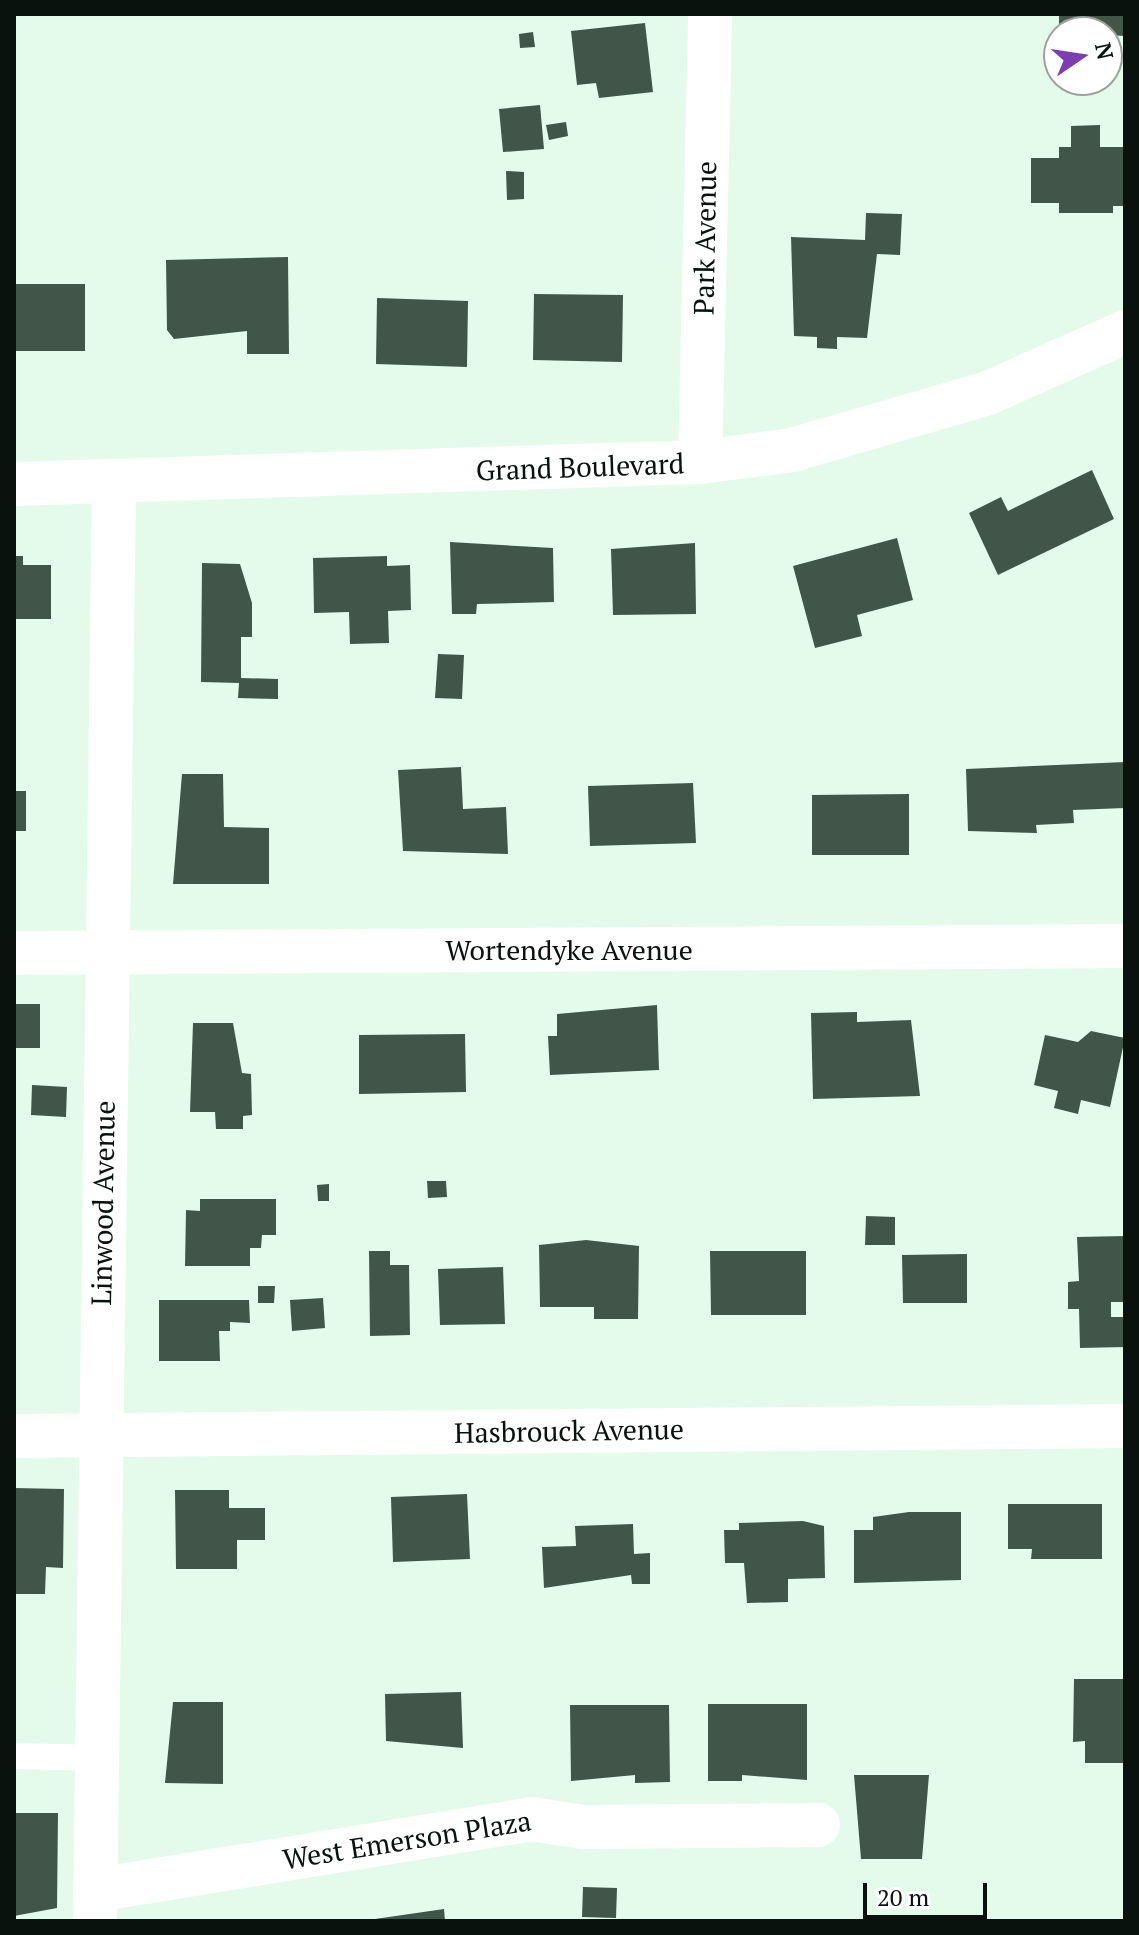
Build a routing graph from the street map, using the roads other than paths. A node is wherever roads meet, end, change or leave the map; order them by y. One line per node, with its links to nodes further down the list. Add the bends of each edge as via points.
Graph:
1 (710, 14): 3 (street, Park Avenue)
2 (1125, 332): 3 (street, Grand Boulevard, via 891,427)
3 (700, 462): 5 (street, Grand Boulevard)
4 (14, 484): 5 (street, Grand Boulevard)
5 (114, 486): 8 (street, Linwood Avenue)
6 (1125, 946): 8 (street, Wortendyke Avenue)
7 (14, 953): 8 (street, Wortendyke Avenue)
8 (107, 953): 11 (street, Linwood Avenue)
9 (1125, 1426): 11 (street, Hasbrouck Avenue)
10 (14, 1436): 11 (street, Hasbrouck Avenue)
11 (99, 1436): 13 (street, Linwood Avenue)
12 (14, 1756): 13 (lane)
13 (96, 1758): 15 (street, Linwood Avenue)
14 (818, 1825): 15 (street, West Emerson Plaza, via 583,1827 531,1819)
15 (95, 1905)

